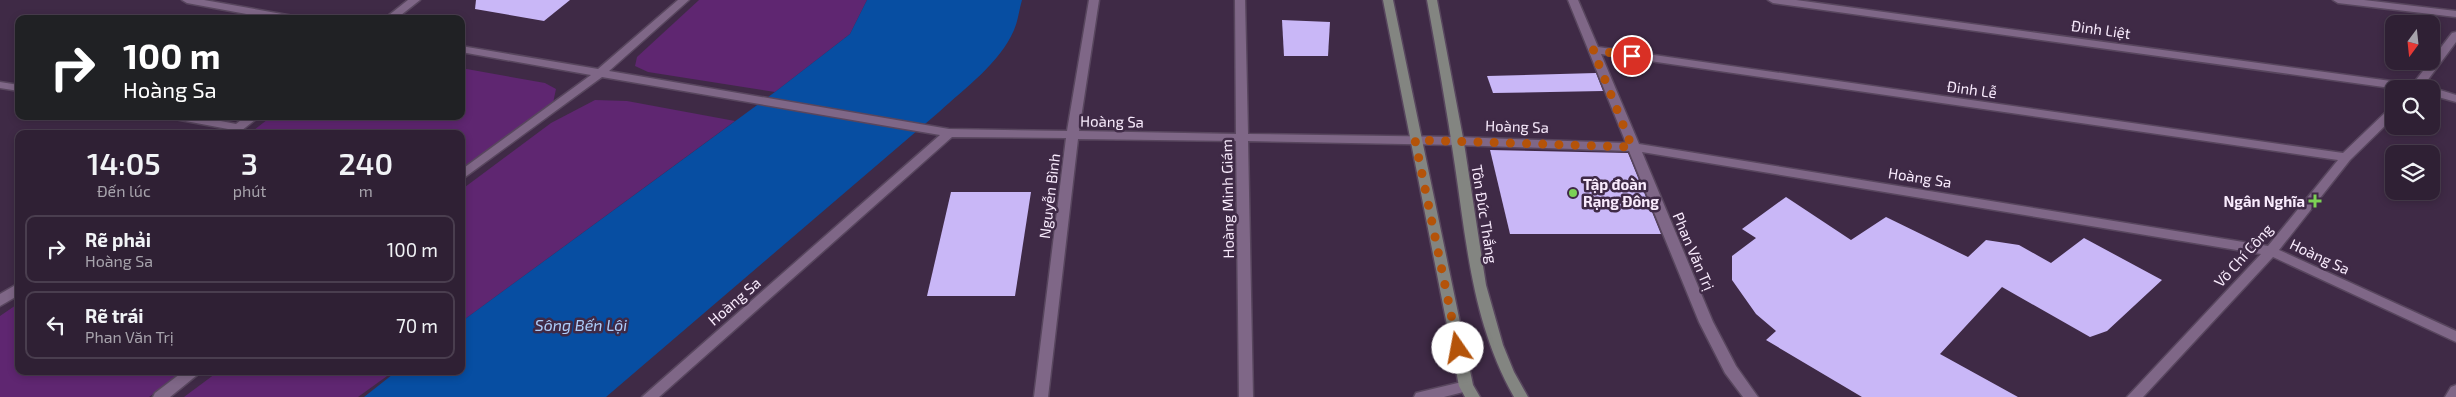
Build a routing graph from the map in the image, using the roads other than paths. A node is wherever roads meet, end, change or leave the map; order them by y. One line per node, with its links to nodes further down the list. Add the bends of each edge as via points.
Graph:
1 (187, 0): 12 (street)
2 (415, 0): 13 (street)
3 (684, 0): 17 (street)
4 (1094, 0): 30 (street, Nguyễn Bình)
5 (1240, 0): 31 (street, Hoàng Minh Giám)
6 (1388, 0): 32 (main road)
7 (1432, 0): 33 (main road, Tôn Đức Thắng)
8 (1573, 0): 16 (street, Phan Văn Trị)
9 (1773, 0): 19 (street, Đinh Liệt)
10 (2338, 0): 11 (street)
11 (2456, 14)
12 (271, 15)
13 (394, 15)
14 (2456, 35): 18 (street)
15 (465, 50): 17 (street)
16 (1593, 50): 34 (street, Phan Văn Trị); 35 (street, Đinh Lễ)
17 (600, 74): 29 (street); 36 (street)
18 (2425, 80)
19 (2385, 83)
20 (0, 85): 21 (street)
21 (15, 87)
22 (2440, 94): 23 (street)
23 (2456, 99)
24 (2385, 119): 35 (street, Võ Chí Công)
25 (192, 120): 27 (street)
26 (249, 120): 28 (street)
27 (231, 130)
28 (236, 130)
29 (948, 133): 30 (street, Hoàng Sa); 45 (street, Hoàng Sa)
30 (1072, 136): 31 (street, Hoàng Sa); 46 (street, Nguyễn Bình)
31 (1242, 139): 32 (street, Hoàng Sa); 47 (street, Hoàng Minh Giám)
32 (1415, 140): 33 (street, Hoàng Sa); 42 (main road)
33 (1457, 141): 34 (street, Hoàng Sa); 49 (main road, Tôn Đức Thắng, via 1474,252 1492,339)
34 (1632, 147): 37 (street, Hoàng Sa); 50 (street, Phan Văn Trị, via 1706,322 1730,369)
35 (2346, 157): 37 (street, Võ Chí Công)
36 (465, 173)
37 (2271, 251): 40 (street, Hoàng Sa); 51 (street, Võ Chí Công)
38 (15, 291): 39 (street)
39 (0, 301)
40 (2456, 337)
41 (190, 375): 44 (street)
42 (1469, 391): 48 (street)
43 (2456, 391): 52 (street)
44 (160, 397)
45 (649, 397)
46 (1041, 397)
47 (1246, 397)
48 (1421, 397)
49 (1521, 397)
50 (1751, 397)
51 (2134, 397)
52 (2452, 397)

